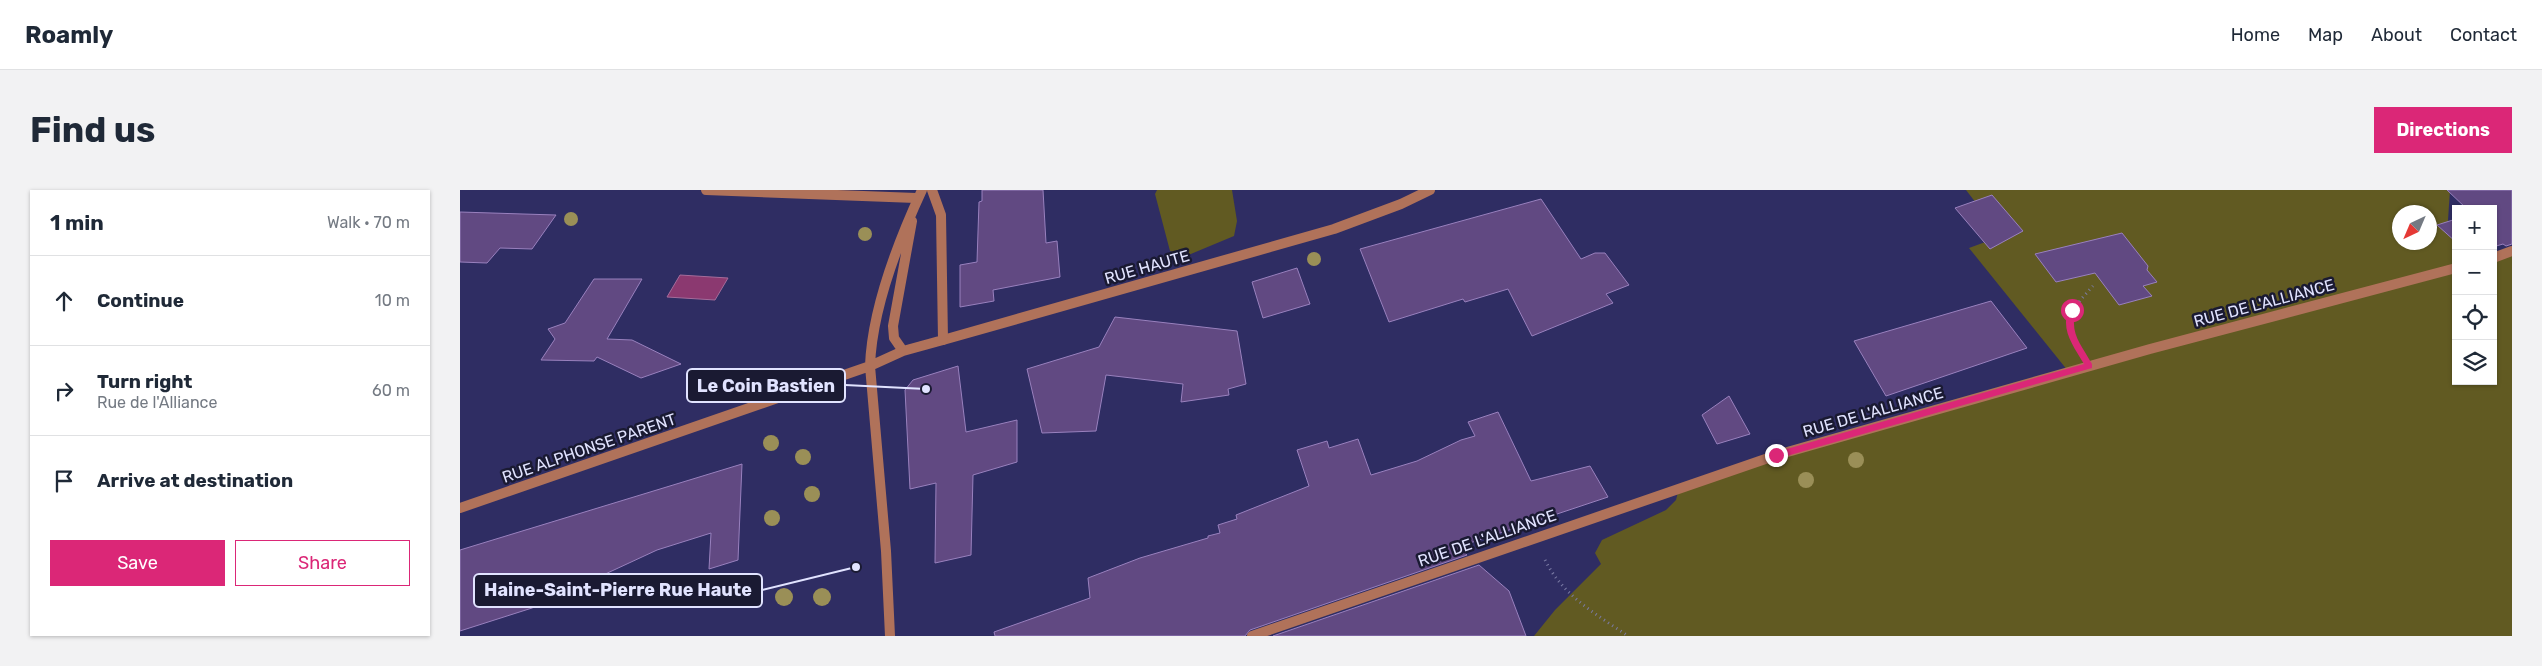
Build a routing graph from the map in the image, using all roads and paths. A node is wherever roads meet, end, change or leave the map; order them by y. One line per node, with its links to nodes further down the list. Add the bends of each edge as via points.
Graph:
1 (706, 190): 4 (street)
2 (932, 190): 9 (street, via 940,215)
3 (1430, 190): 9 (street, RUE HAUTE, via 1334,229)
4 (919, 194): 10 (street, via 893,326 894,338); 11 (street, via 901,236 871,339)
5 (2512, 250): 6 (street)
6 (2497, 256)
7 (2452, 269): 12 (street, RUE DE L'ALLIANCE)
8 (2093, 286): 12 (path, via 2072,310 2069,320 2069,331)
9 (943, 340): 10 (street, RUE HAUTE)
10 (903, 351): 11 (street, RUE HAUTE)
11 (870, 366): 13 (street, RUE ALPHONSE PARENT); 15 (street)
12 (2089, 366): 14 (street, RUE DE L'ALLIANCE, via 1776,455)
13 (460, 508)
14 (1536, 537): 16 (street, RUE DE L'ALLIANCE); 17 (path, via 1547,565 1559,583)
15 (890, 636)
16 (1252, 636)
17 (1628, 636)

